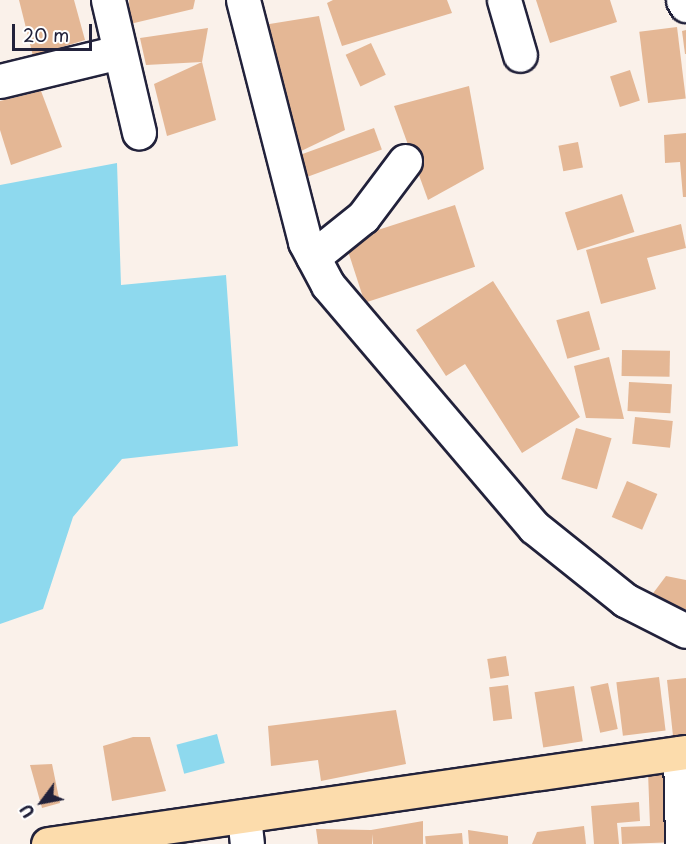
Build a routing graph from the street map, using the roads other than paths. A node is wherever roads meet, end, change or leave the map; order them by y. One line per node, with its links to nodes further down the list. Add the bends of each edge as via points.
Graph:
1 (108, 0): 6 (street)
2 (243, 0): 11 (street)
3 (504, 0): 7 (street)
4 (683, 0): 5 (street)
5 (686, 5)
6 (119, 52): 8 (street); 9 (street)
7 (520, 55)
8 (0, 81)
9 (139, 132)
10 (405, 161): 11 (street, via 363,218)
11 (313, 257): 12 (street, via 328,285 534,527 625,600)
12 (686, 631)
13 (683, 753): 14 (highway); 16 (street)
14 (245, 830): 15 (highway)
15 (48, 844)
16 (682, 844)

